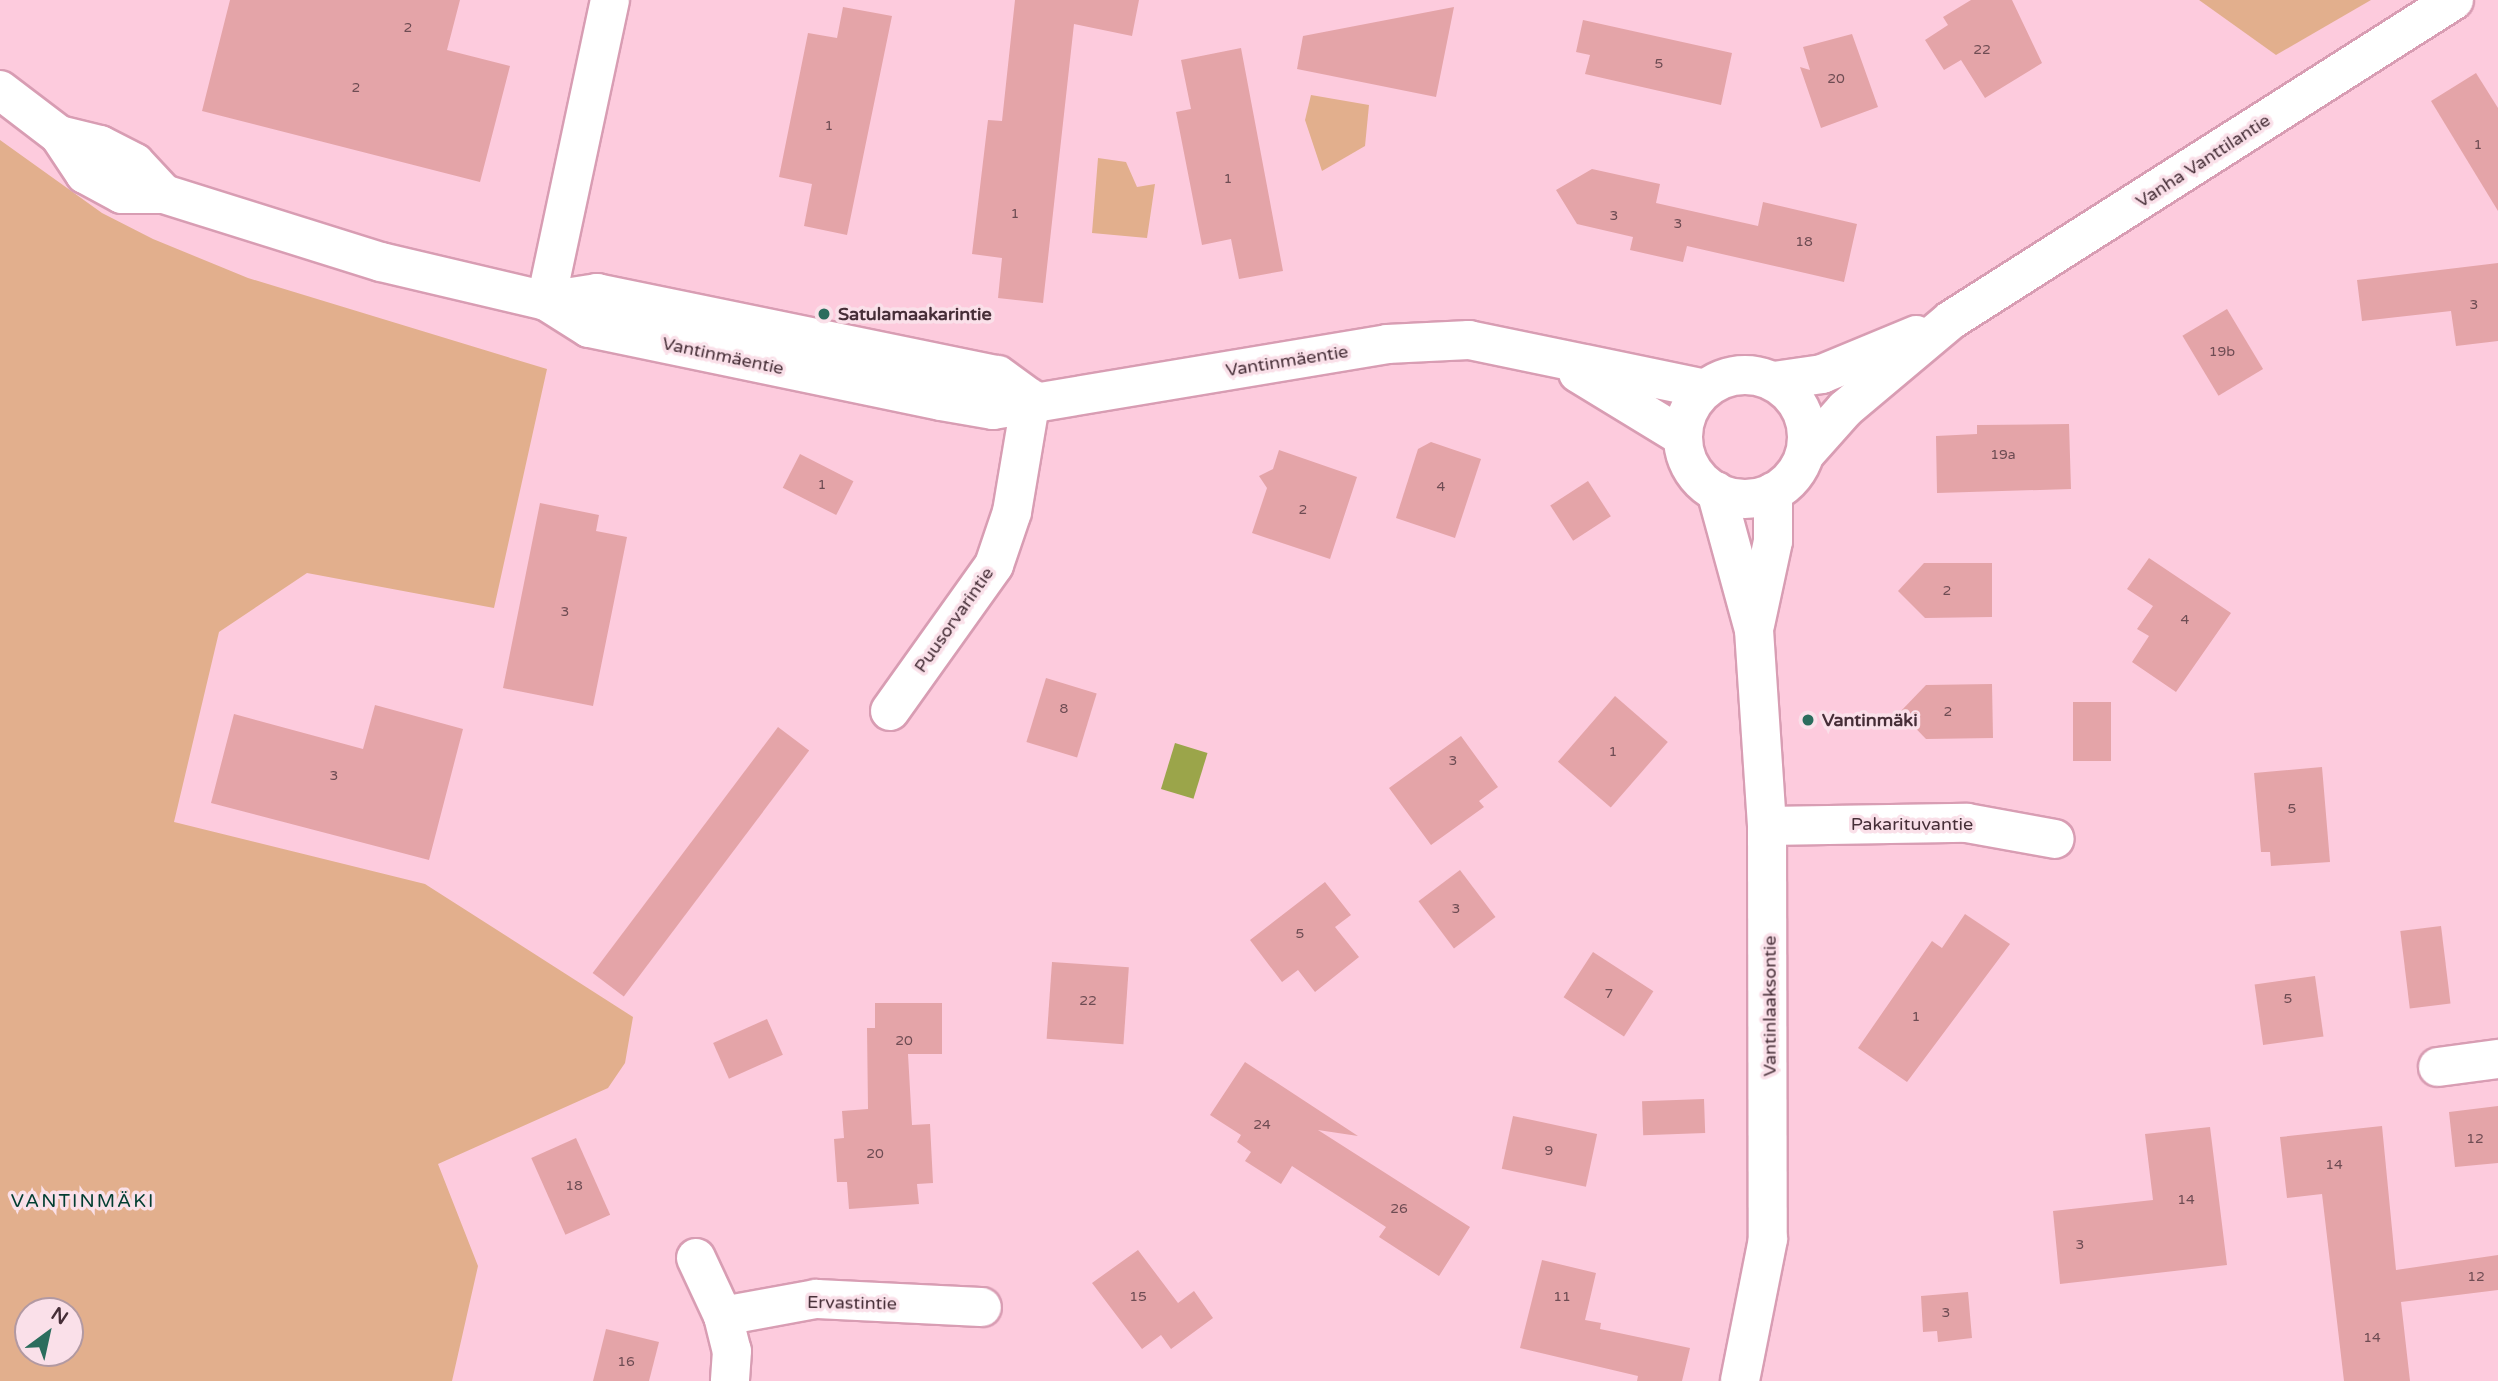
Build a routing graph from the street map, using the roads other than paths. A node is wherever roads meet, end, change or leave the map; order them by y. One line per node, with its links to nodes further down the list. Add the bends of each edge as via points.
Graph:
1 (610, 0): 4 (street)
2 (2454, 0): 5 (street, Vanha Vanttilantie)
3 (0, 89): 4 (street, Vantinmäentie, via 59,135 85,174 122,194 164,194 381,262)
4 (546, 301): 9 (street, Vantinmäentie, via 597,293 998,375)
5 (1951, 320): 7 (street, Vanha Vanttilantie, via 1822,374); 11 (street, Vanha Vanttilantie, via 1845,409)
6 (1543, 354): 8 (street, Vantinmäentie); 9 (street, Vantinmäentie, via 1469,340 1387,344); 10 (street, Vantinmäentie)
7 (1774, 381): 8 (street, via 1738,375); 11 (street, via 1802,412)
8 (1705, 389): 10 (street, via 1693,402)
9 (1031, 399): 15 (street, Puusorvarintie, via 1012,512 994,565)
10 (1683, 437): 12 (street, via 1692,469)
11 (1806, 453): 13 (street, via 1793,477)
12 (1716, 491): 13 (street, via 1734,498); 14 (street, Vantinlaaksontie)
13 (1773, 492): 14 (street, Vantinlaaksontie, via 1773,541)
14 (1754, 629): 16 (street, Vantinlaaksontie)
15 (890, 711)
16 (1767, 826): 17 (street, Pakarituvantie, via 1967,823 2033,830); 24 (street, Vantinlaaksontie, via 1768,1239)
17 (2055, 839)
18 (2498, 1059): 19 (street)
19 (2438, 1067)
20 (696, 1258): 22 (street)
21 (982, 1307): 22 (street, Ervastintie, via 816,1299)
22 (723, 1316): 23 (street, via 733,1351)
23 (730, 1381)
24 (1740, 1381)

